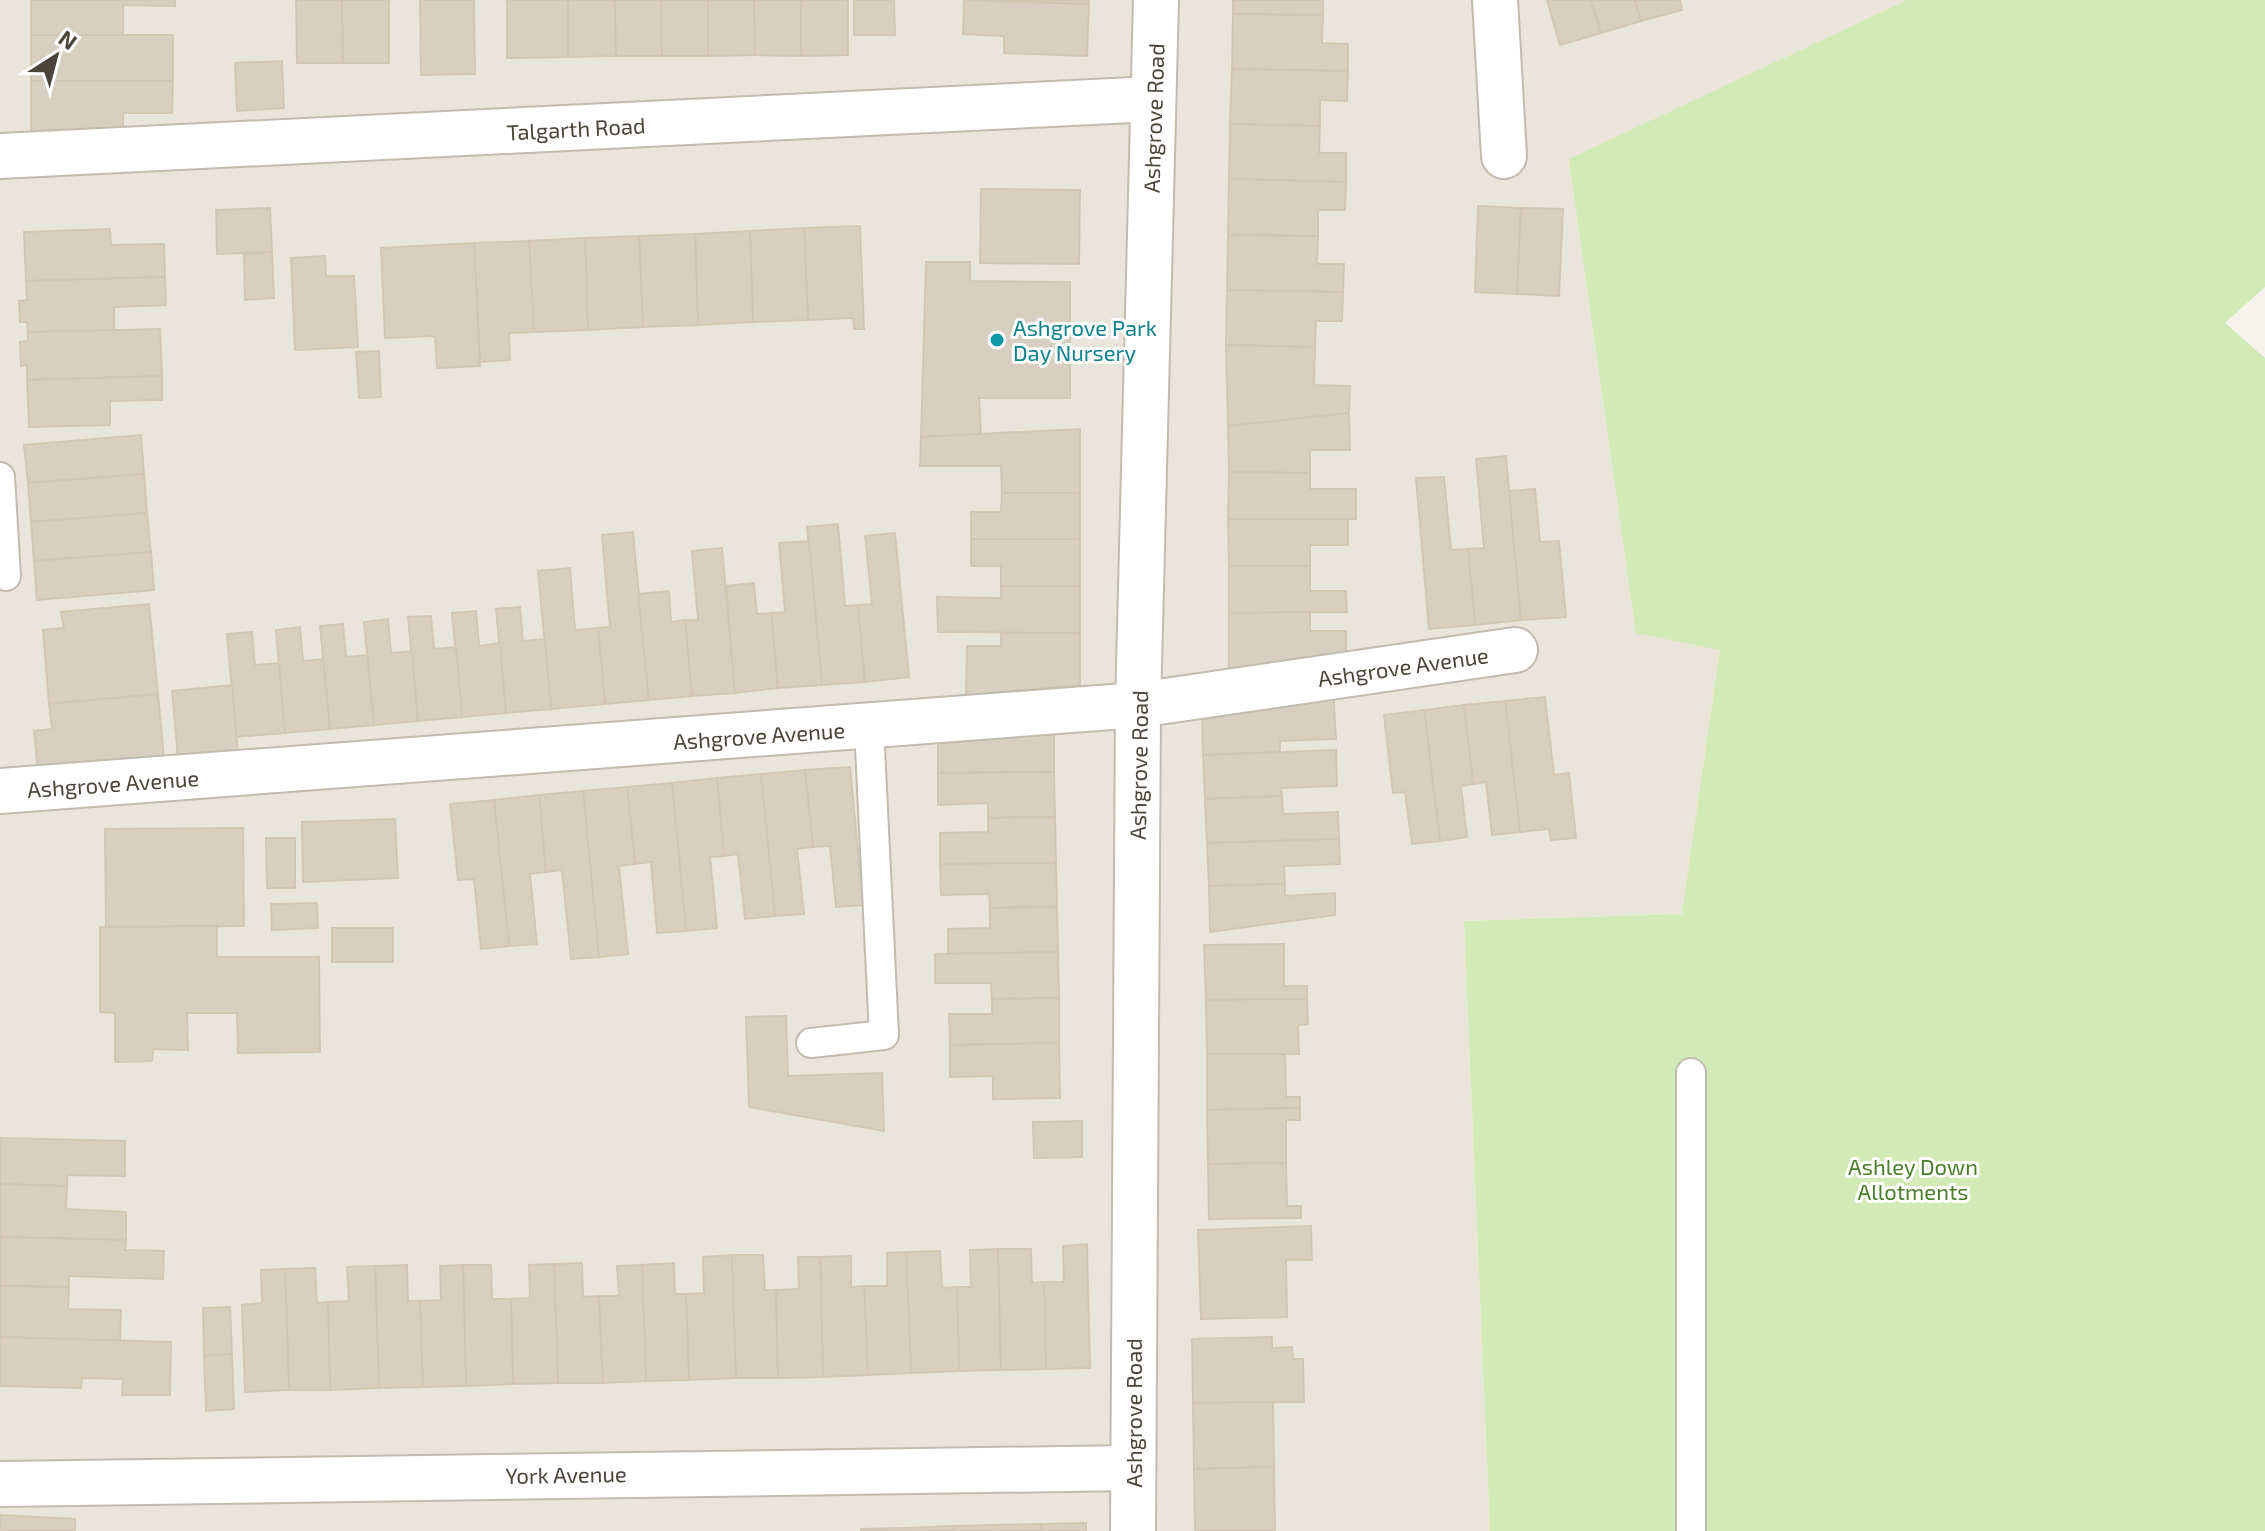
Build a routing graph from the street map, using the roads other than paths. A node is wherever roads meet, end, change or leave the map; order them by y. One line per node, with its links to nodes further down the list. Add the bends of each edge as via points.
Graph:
1 (1156, 0): 3 (street, Ashgrove Road)
2 (1495, 0): 5 (street)
3 (1153, 99): 4 (street, Talgarth Road); 9 (street, Ashgrove Road)
4 (0, 156)
5 (1504, 156)
6 (0, 477): 7 (lane)
7 (6, 576)
8 (1515, 650): 9 (street, Ashgrove Avenue)
9 (1138, 705): 10 (street, Ashgrove Avenue); 14 (street, Ashgrove Road)
10 (869, 727): 11 (street, Ashgrove Avenue); 12 (lane, via 884,1035)
11 (0, 791)
12 (811, 1043)
13 (1691, 1073): 17 (lane)
14 (1132, 1468): 15 (street, York Avenue); 16 (street, Ashgrove Road)
15 (0, 1484)
16 (1133, 1531)
17 (1691, 1531)

